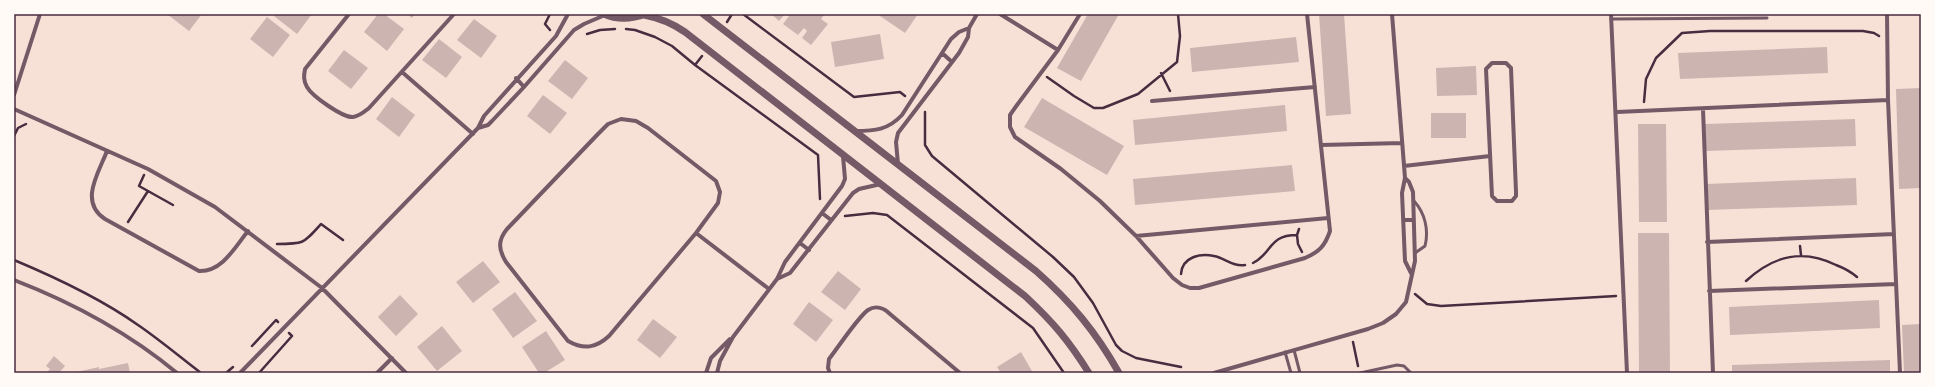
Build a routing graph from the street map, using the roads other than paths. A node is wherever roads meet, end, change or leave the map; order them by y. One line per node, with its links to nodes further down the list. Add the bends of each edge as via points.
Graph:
1 (40, 14): 23 (street)
2 (349, 14): 20 (street, via 305,68 307,88 343,116 353,117 362,114)
3 (454, 14): 20 (street)
4 (568, 14): 21 (street, via 556,36)
5 (645, 14): 13 (street, via 632,18); 39 (street, via 659,18 685,32)
6 (703, 14): 34 (street)
7 (977, 14): 16 (street)
8 (1000, 14): 17 (street)
9 (1080, 14): 17 (street)
10 (1307, 14): 25 (street)
11 (1392, 14): 36 (street)
12 (1887, 14): 28 (street)
13 (605, 15): 24 (street, via 574,30)
14 (1611, 16): 15 (lane); 32 (street)
15 (1767, 18)
16 (969, 28): 18 (street, via 951,39); 19 (street, via 964,46)
17 (1058, 50): 54 (street, via 1010,115 1010,127 1015,138 1078,183)
18 (942, 53): 19 (street); 22 (street)
19 (952, 62): 26 (street)
20 (402, 72): 35 (street)
21 (516, 78): 24 (street); 33 (street, via 484,116)
22 (923, 82): 26 (street); 34 (street, via 896,122 878,130)
23 (16, 85): 27 (street)
24 (524, 87): 33 (street, via 488,125)
25 (1315, 87): 29 (street); 37 (street)
26 (932, 88): 41 (street, via 898,133)
27 (14, 95)
28 (1888, 100): 31 (street); 53 (street)
29 (1152, 101)
30 (14, 109): 38 (street)
31 (1703, 109): 32 (street); 55 (street)
32 (1616, 112): 85 (street)
33 (478, 128): 35 (street)
34 (855, 131): 41 (street)
35 (473, 134): 63 (street)
36 (1402, 143): 37 (street); 42 (street)
37 (1321, 145): 47 (street)
38 (107, 151): 51 (street, via 148,169 215,207); 51 (street, via 91,192 91,201 99,215 198,271 216,268)
39 (843, 155): 44 (street); 46 (street, via 842,186)
40 (1490, 156): 40 (street, via 1486,69 1492,63 1506,63 1512,72 1516,192 1512,201 1497,201 1492,196); 42 (street)
41 (898, 166): 79 (street, via 1036,271 1062,294 1085,320)
42 (1404, 166): 43 (street)
43 (1405, 178): 45 (street, via 1412,187); 49 (street, via 1402,188)
44 (881, 184): 48 (street, via 853,193); 78 (street, via 1025,296 1073,346)
45 (1414, 201): 50 (street); 58 (lane, via 1425,217 1426,238 1425,246)
46 (822, 213): 48 (street); 56 (street)
47 (1328, 218): 54 (street); 54 (street, via 1330,231 1326,244 1317,253 1209,286 1190,288 1173,278)
48 (831, 220): 57 (street)
49 (1403, 220): 50 (street); 59 (street, via 1405,261)
50 (1414, 220): 58 (street)
51 (248, 231): 63 (street)
52 (696, 233): 52 (street, via 718,203 720,192 716,181 648,128 636,121 621,119 603,129 507,229 501,236 499,245 506,262 568,341 589,348 600,344 609,336); 64 (street)
53 (1894, 234): 55 (street); 62 (street)
54 (1136, 236)
55 (1707, 242): 65 (street)
56 (800, 243): 57 (street); 60 (street, via 782,267)
57 (809, 250): 60 (street, via 790,273)
58 (1415, 253): 59 (street, via 1415,265)
59 (1411, 273): 67 (street, via 1406,302 1383,324)
60 (777, 279): 64 (street)
61 (14, 280): 70 (street, via 38,289 102,322)
62 (1896, 284): 65 (street); 87 (street)
63 (322, 288): 69 (street); 71 (street)
64 (769, 289): 66 (street)
65 (1709, 291): 86 (street)
66 (733, 337): 74 (street, via 711,358); 75 (street, via 720,361)
67 (1294, 350): 68 (street); 82 (lane)
68 (1285, 352): 80 (street); 81 (lane)
69 (392, 358): 72 (street); 73 (street)
70 (177, 373)
71 (240, 373)
72 (377, 373)
73 (406, 373)
74 (706, 373)
75 (717, 373)
76 (830, 373): 77 (street, via 829,359 862,317 868,310 884,308)
77 (960, 373)
78 (1089, 373)
79 (1119, 373)
80 (1214, 373)
81 (1291, 373)
82 (1300, 373)
83 (1360, 373): 84 (lane, via 1398,365 1404,366)
84 (1412, 373)
85 (1627, 373)
86 (1713, 373)
87 (1900, 373)

